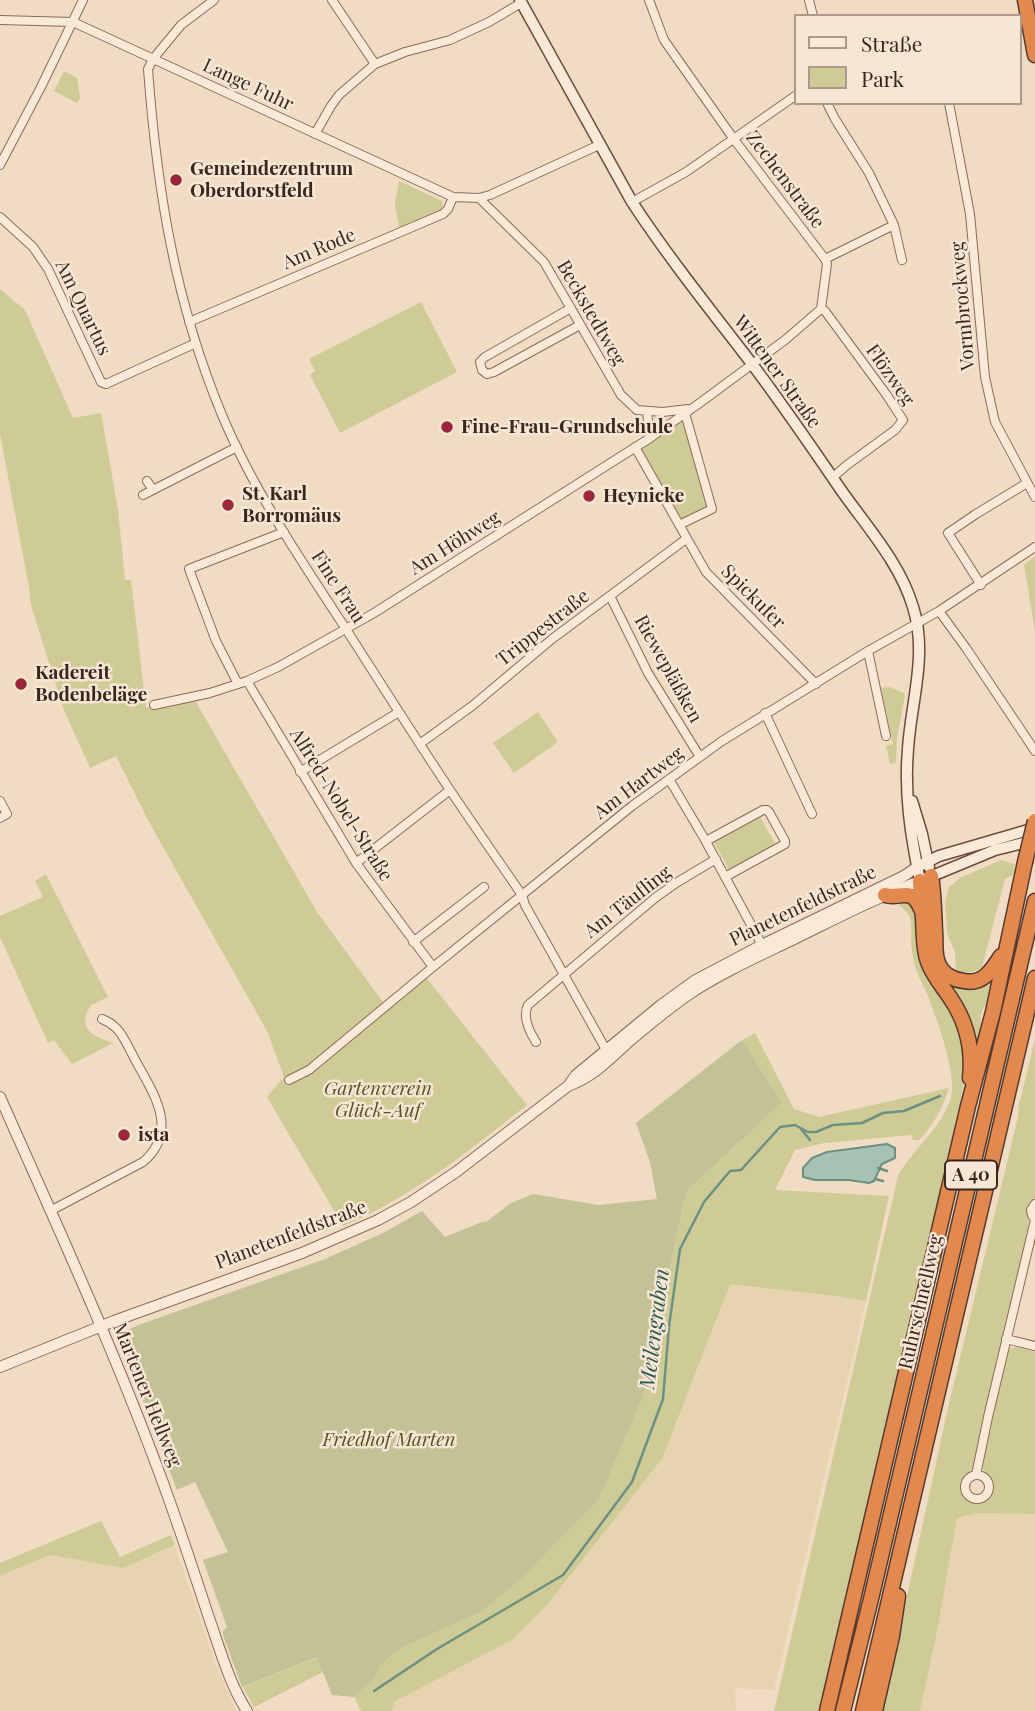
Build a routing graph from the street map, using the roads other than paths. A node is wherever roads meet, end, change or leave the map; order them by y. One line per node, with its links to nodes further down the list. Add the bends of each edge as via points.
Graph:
1 (83, 0): 8 (street)
2 (214, 0): 10 (street, via 181,25)
3 (332, 0): 11 (street)
4 (649, 0): 16 (street, Zechenstraße, via 664,40)
5 (1026, 0): 9 (highway)
6 (521, 1): 11 (street, via 460,36); 17 (main road, Wittener Straße)
7 (0, 20): 8 (street, Lange Fuhr)
8 (73, 22): 10 (street, Lange Fuhr); 18 (street)
9 (1035, 55)
10 (153, 59): 15 (street, Lange Fuhr); 28 (street, Fine Frau, via 148,69 161,194)
11 (375, 64): 15 (street, via 339,95)
12 (794, 97): 16 (street)
13 (828, 105): 23 (street)
14 (948, 105): 39 (street, Vormbrockweg, via 970,214 985,377 995,422)
15 (315, 134): 19 (street, Lange Fuhr)
16 (733, 138): 21 (street, via 686,172); 24 (street, Zechenstraße)
17 (599, 145): 20 (street); 21 (main road, Wittener Straße)
18 (0, 165)
19 (453, 197): 20 (street, Lange Fuhr); 28 (street, Am Rode, via 443,214)
20 (479, 198): 26 (street, Beckstedtweg, via 544,262)
21 (632, 202): 31 (main road, Wittener Straße)
22 (0, 217): 30 (street, Am Quartus, via 48,268 101,382 106,384)
23 (894, 225): 24 (street); 25 (street)
24 (825, 259): 27 (street)
25 (902, 260)
26 (571, 308): 29 (street, Beckstedtweg); 29 (street, via 485,357 480,362 482,370 494,372)
27 (821, 309): 31 (street); 37 (street, Flözweg, via 903,420)
28 (189, 322): 30 (street, Fine Frau)
29 (580, 325): 33 (street, Beckstedtweg, via 621,396 637,410)
30 (195, 343): 35 (street, Fine Frau)
31 (751, 364): 32 (street, Am Höhweg); 37 (main road, Wittener Straße)
32 (689, 411): 33 (street); 34 (street, Am Höhweg); 43 (street, via 712,509)
33 (647, 412): 34 (street)
34 (650, 438): 36 (street, Am Höhweg)
35 (237, 447): 40 (street); 44 (street, Fine Frau)
36 (635, 447): 43 (street, Spickufer); 51 (street, Am Höhweg)
37 (832, 478): 50 (main road, Wittener Straße, via 900,576)
38 (148, 481): 40 (street)
39 (1027, 483): 42 (street, Vormbrockweg); 47 (street, via 948,533)
40 (153, 490): 41 (street)
41 (144, 495)
42 (1035, 497)
43 (678, 525): 45 (street, Spickufer)
44 (284, 532): 51 (street, Fine Frau); 53 (street, Alfred-Nobel-Straße, via 189,569 216,641)
45 (686, 539): 48 (street, Trippestraße); 54 (street, Spickufer, via 706,572)
46 (1035, 547): 47 (street, Am Hartweg)
47 (981, 585): 49 (street, Am Hartweg)
48 (610, 596): 59 (street, Trippestraße); 61 (street, Riewepläßken, via 648,673)
49 (939, 611): 50 (street, Am Hartweg); 60 (street)
50 (917, 624): 52 (street, Am Hartweg); 64 (main road, Wittener Straße, via 918,673)
51 (346, 629): 53 (street, Am Höhweg); 56 (street, Fine Frau)
52 (868, 651): 54 (street, Am Hartweg); 58 (street)
53 (242, 683): 55 (street, Am Höhweg); 62 (street, Alfred-Nobel-Straße)
54 (816, 684): 57 (street, Am Hartweg)
55 (154, 705)
56 (399, 712): 59 (street, Fine Frau); 62 (street)
57 (765, 713): 61 (street, Am Hartweg); 67 (street)
58 (887, 736)
59 (421, 743): 65 (street, Fine Frau)
60 (1035, 751)
61 (700, 757): 63 (street, Am Hartweg)
62 (300, 772): 77 (street, Alfred-Nobel-Straße)
63 (669, 779): 73 (street); 81 (street, Am Hartweg)
64 (908, 788): 71 (main road, Wittener Straße); 78 (main road, Wittener Straße, via 907,806)
65 (450, 790): 77 (street); 81 (street, Fine Frau)
66 (0, 801): 68 (street, via 7,814)
67 (812, 814)
68 (0, 818)
69 (1035, 821): 85 (highway, bridge)
70 (1035, 828): 74 (main road)
71 (922, 834): 74 (main road, via 934,847); 76 (main road, Wittener Straße)
72 (1035, 839): 78 (main road, Planetenfeldstraße)
73 (706, 841): 75 (street); 79 (street, via 767,810 785,841)
74 (958, 850): 76 (main road)
75 (716, 859): 79 (street); 89 (street, Am Täufling, via 655,898)
76 (928, 861): 78 (main road, Wittener Straße)
77 (356, 863): 86 (street, Alfred-Nobel-Straße)
78 (923, 874): 82 (street, Planetenfeldstraße); 84 (highway); 85 (highway, via 933,889 936,954 946,974 960,981 976,981 989,974); 87 (street, Planetenfeldstraße, via 904,876)
79 (725, 877): 87 (street)
80 (484, 887): 86 (street)
81 (522, 895): 88 (street, Am Hartweg); 89 (street, Fine Frau)
82 (885, 895): 84 (highway, via 910,896); 93 (street, Planetenfeldstraße, via 711,981)
83 (1035, 901): 108 (highway, Ruhrschnellweg / A 40)
84 (923, 917): 96 (highway, via 928,962 967,1032)
85 (1008, 942): 96 (highway)
86 (414, 943): 88 (street, Alfred-Nobel-Straße)
87 (762, 945): 93 (street, Planetenfeldstraße, via 682,989)
88 (433, 967): 94 (street, Am Hartweg, via 309,1070)
89 (564, 975): 92 (street, via 526,1008 529,1032); 93 (street, Fine Frau)
90 (1035, 978): 105 (highway, Ruhrschnellweg / A 40)
91 (102, 1019): 98 (street, via 118,1029 155,1095 160,1135 143,1162)
92 (536, 1042)
93 (609, 1055): 100 (street, Planetenfeldstraße, via 576,1075 568,1086 449,1178 379,1220)
94 (289, 1080)
95 (0, 1097): 98 (street, Martener Hellweg)
96 (968, 1107): 107 (highway)
97 (1035, 1204): 99 (street, via 1031,1210)
98 (50, 1212): 100 (street, Martener Hellweg)
99 (1035, 1219): 101 (street)
100 (101, 1326): 103 (street, Planetenfeldstraße); 106 (street, Martener Hellweg, via 172,1507 225,1665)
101 (1006, 1339): 102 (street); 104 (street)
102 (1035, 1346)
103 (0, 1367)
104 (976, 1475)
105 (902, 1545): 109 (highway, Ruhrschnellweg / A 40); 110 (highway, via 892,1636)
106 (247, 1711)
107 (827, 1711)
108 (843, 1711)
109 (863, 1711)
110 (875, 1711)

